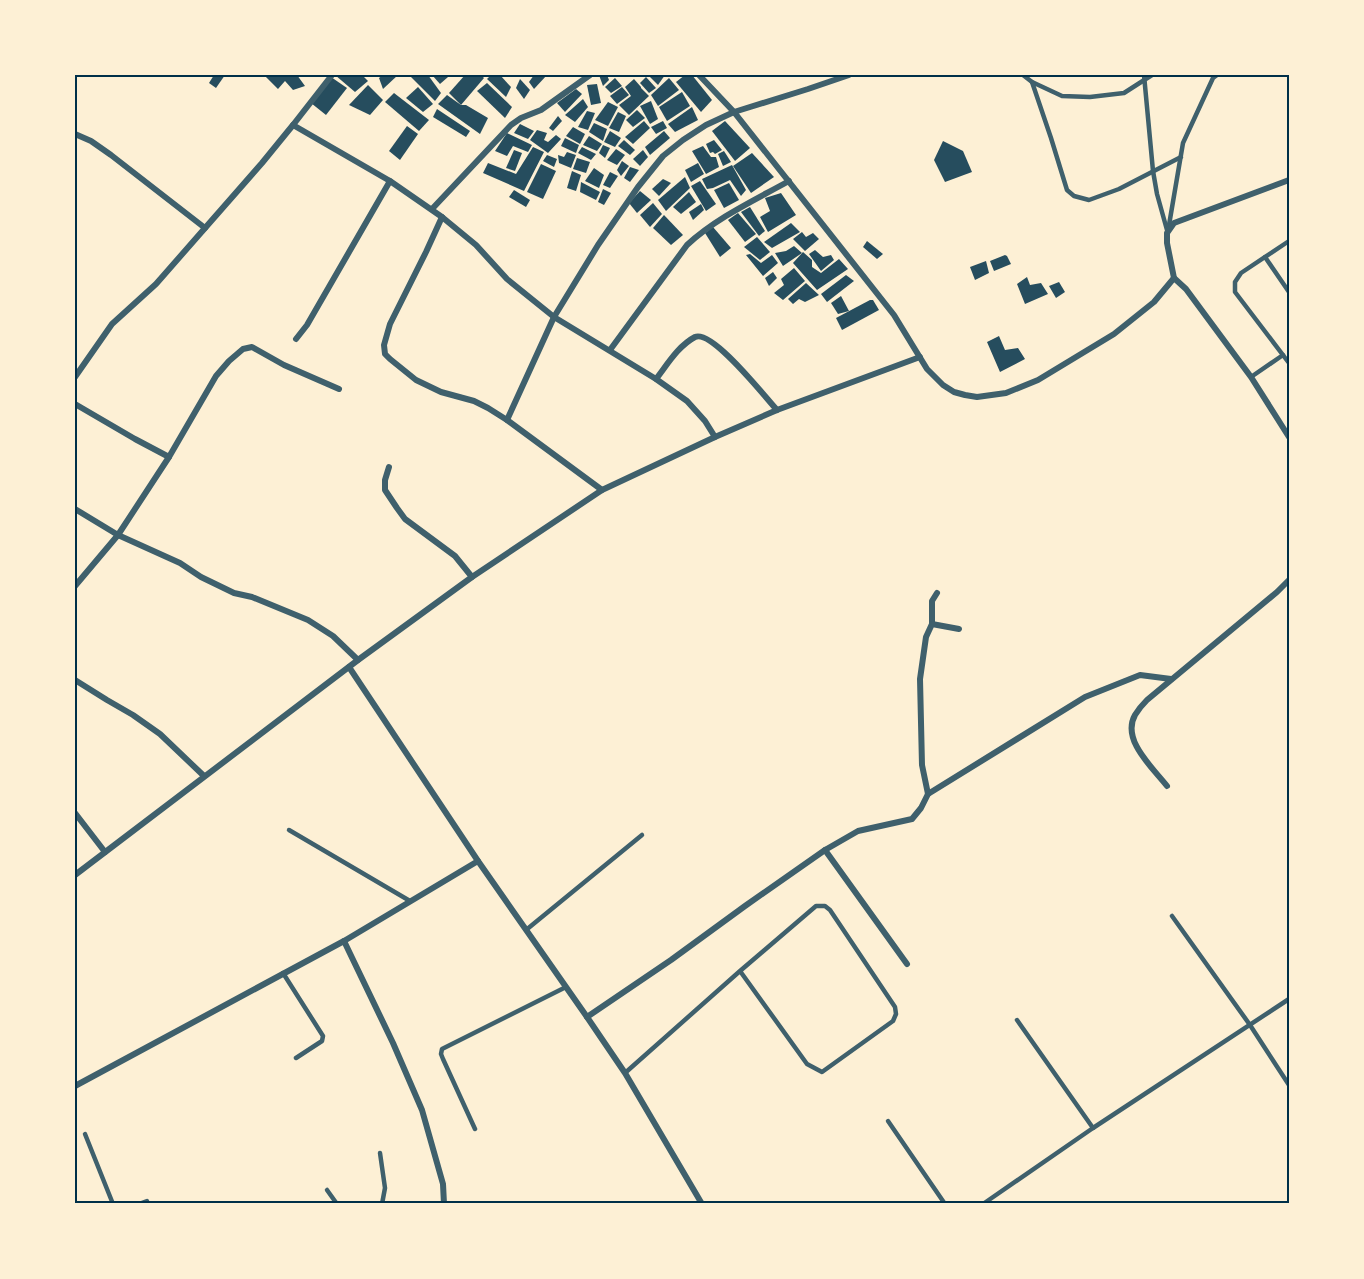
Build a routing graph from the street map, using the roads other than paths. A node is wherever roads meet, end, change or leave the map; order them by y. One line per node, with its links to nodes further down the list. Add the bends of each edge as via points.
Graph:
1 (332, 75): 11 (street)
2 (590, 75): 18 (street, via 511,126)
3 (699, 75): 10 (street)
4 (849, 75): 10 (street)
5 (1023, 75): 9 (lane)
6 (1152, 75): 8 (lane)
7 (1217, 75): 13 (lane)
8 (1144, 77): 9 (lane, via 1124,93 1090,98 1062,96); 14 (lane)
9 (1032, 82): 14 (lane, via 1067,190 1074,196 1089,200)
10 (734, 112): 17 (street); 26 (street, via 706,125 663,156 598,245)
11 (293, 125): 16 (street); 20 (street)
12 (75, 134): 20 (street, via 111,155)
13 (1181, 157): 14 (lane); 21 (lane)
14 (1154, 171): 21 (lane)
15 (1289, 180): 21 (street, via 1174,223)
16 (390, 181): 18 (street); 27 (street)
17 (789, 181): 28 (street, via 718,220 687,245); 30 (street, via 894,315)
18 (432, 209): 19 (street)
19 (442, 217): 26 (street, via 476,245 507,279); 38 (street, via 390,324 384,345 386,354 416,380 474,401)
20 (205, 228): 32 (street, via 156,284 112,324)
21 (1167, 233): 24 (street)
22 (1289, 241): 23 (lane)
23 (1265, 257): 25 (lane); 29 (lane, via 1240,273 1235,292)
24 (1174, 278): 30 (street, via 1154,302 1114,334 1038,380 1006,393 977,397 954,392 932,375); 33 (street)
25 (1289, 292)
26 (555, 317): 28 (street); 38 (street)
27 (296, 339)
28 (610, 350): 34 (street)
29 (1283, 356): 31 (lane); 33 (lane)
30 (920, 357): 37 (street)
31 (1289, 363)
32 (75, 377)
33 (1251, 377): 40 (street)
34 (656, 379): 37 (street, via 679,350 700,336 728,355); 39 (street, via 687,401)
35 (339, 389): 41 (street, via 247,347 216,376)
36 (75, 404): 41 (street)
37 (777, 410): 39 (street)
38 (507, 420): 43 (street)
39 (715, 437): 43 (street)
40 (1289, 437)
41 (170, 457): 45 (street)
42 (389, 467): 46 (street, via 385,490 405,519 455,556)
43 (602, 490): 46 (street)
44 (75, 509): 45 (street)
45 (118, 535): 48 (street); 52 (street, via 234,593 308,620 333,636)
46 (472, 577): 52 (street)
47 (1289, 580): 54 (street)
48 (75, 586)
49 (937, 592): 50 (street, via 932,601)
50 (932, 624): 51 (street); 58 (street, via 926,637 920,679 922,765)
51 (959, 629)
52 (358, 660): 53 (street)
53 (350, 667): 56 (street); 64 (street)
54 (1171, 679): 57 (street, via 1134,717 1132,732 1136,747); 58 (street, via 1140,675 1085,697)
55 (75, 681): 56 (street, via 160,734)
56 (204, 776): 63 (street)
57 (1167, 786)
58 (928, 794): 62 (street, via 912,819 858,831)
59 (75, 813): 63 (street)
60 (289, 830): 66 (lane)
61 (642, 835): 68 (lane)
62 (825, 850): 70 (street); 75 (street)
63 (105, 852): 65 (street)
64 (478, 861): 66 (street); 68 (street)
65 (75, 875)
66 (410, 901): 69 (street)
67 (1172, 916): 77 (lane)
68 (526, 930): 73 (street)
69 (344, 940): 72 (street); 93 (street, via 422,1110 443,1184)
70 (907, 964)
71 (740, 971): 71 (lane, via 816,906 825,906 895,1007 896,1014 893,1021 822,1072 807,1064); 79 (lane)
72 (283, 974): 78 (lane, via 323,1036 322,1041); 81 (street)
73 (566, 987): 75 (street); 84 (lane, via 442,1049)
74 (1289, 999): 77 (lane)
75 (587, 1017): 79 (street)
76 (1017, 1020): 83 (lane)
77 (1250, 1025): 80 (lane); 83 (lane)
78 (296, 1058)
79 (625, 1073): 94 (street)
80 (1289, 1085)
81 (75, 1086)
82 (888, 1122): 95 (lane)
83 (1093, 1128): 96 (lane)
84 (475, 1129)
85 (85, 1134): 89 (lane)
86 (380, 1153): 92 (lane, via 385,1188)
87 (327, 1190): 91 (lane)
88 (147, 1201): 90 (lane)
89 (112, 1204)
90 (139, 1204)
91 (337, 1204)
92 (382, 1204)
93 (444, 1204)
94 (702, 1204)
95 (945, 1204)
96 (983, 1204)

